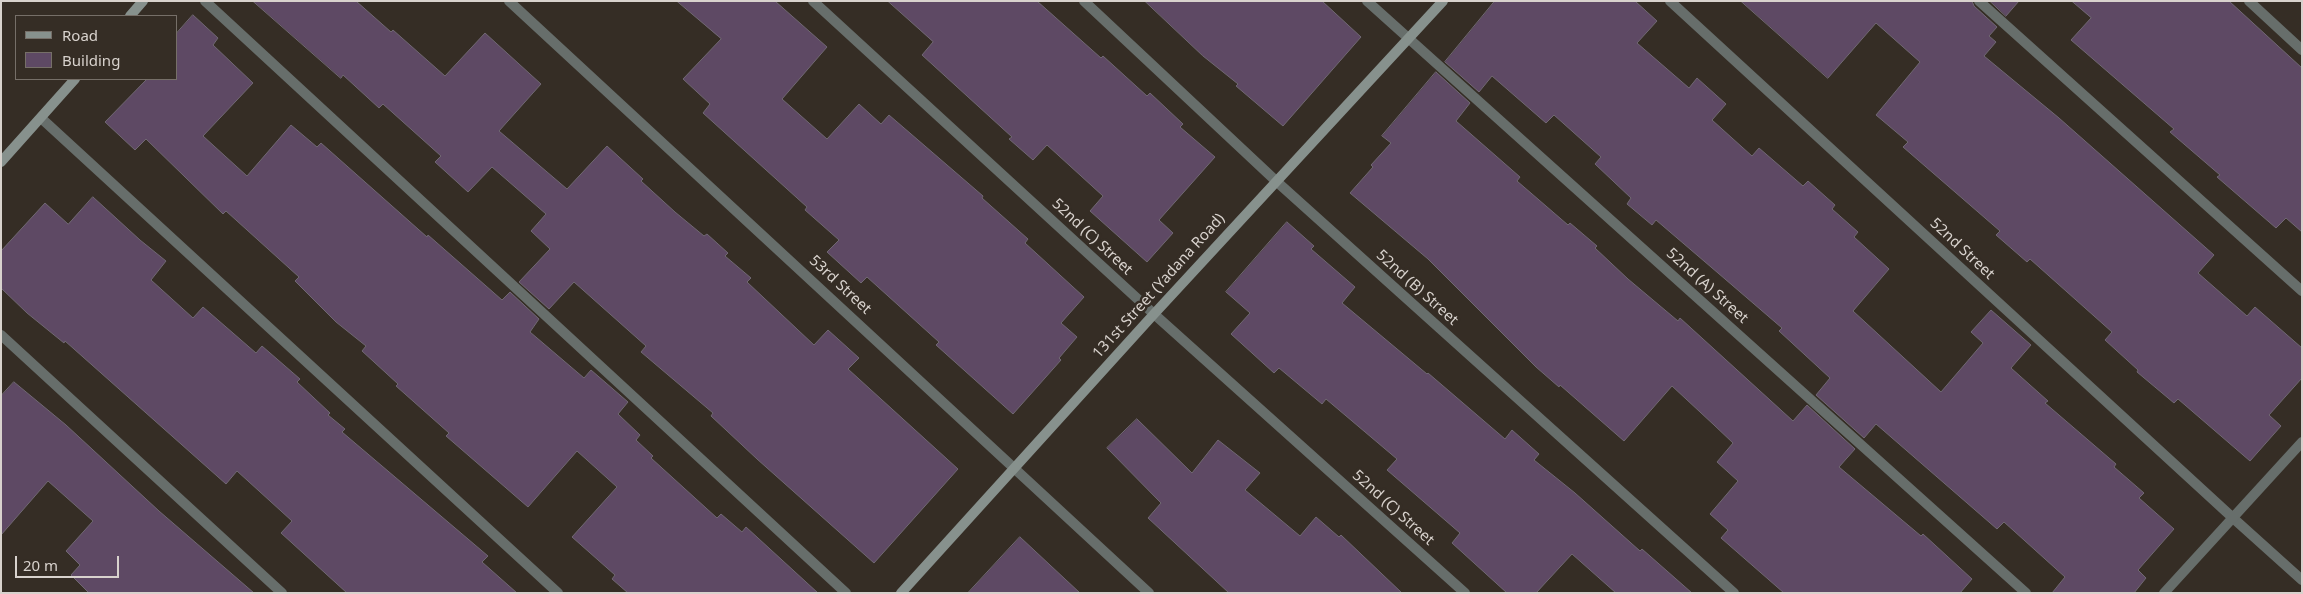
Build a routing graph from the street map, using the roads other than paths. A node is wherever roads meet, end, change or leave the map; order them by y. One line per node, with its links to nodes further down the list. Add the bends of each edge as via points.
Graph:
1 (143, 1): 11 (street)
2 (205, 1): 27 (street)
3 (509, 1): 22 (street, 53rd Street)
4 (813, 1): 19 (street, 52nd (C) Street)
5 (1084, 1): 17 (street, 52nd (B) Street)
6 (1367, 1): 12 (street, 52nd (A) Street)
7 (1443, 1): 12 (street, 131st Street (Yadana Road))
8 (1670, 1): 23 (street, 52nd Street)
9 (1979, 1): 18 (street)
10 (2249, 1): 13 (street)
11 (131, 15)
12 (1408, 38): 17 (street, 131st Street (Yadana Road)); 32 (street, 52nd (A) Street)
13 (2302, 50)
14 (74, 80): 15 (street)
15 (41, 118): 16 (street); 26 (street)
16 (1, 162)
17 (1276, 181): 19 (street, 131st Street (Yadana Road)); 31 (street, 52nd (B) Street)
18 (2302, 292)
19 (1154, 314): 22 (street, 131st Street (Yadana Road)); 30 (street, 52nd (C) Street)
20 (1, 335): 25 (street)
21 (2302, 442): 23 (street)
22 (1015, 467): 28 (street, 131st Street (Yadana Road)); 29 (street, 53rd Street)
23 (2233, 518): 24 (street, 52nd Street); 33 (street)
24 (2302, 580)
25 (282, 593)
26 (558, 593)
27 (846, 593)
28 (901, 593)
29 (1149, 593)
30 (1465, 593)
31 (1734, 593)
32 (2026, 593)
33 (2164, 593)

